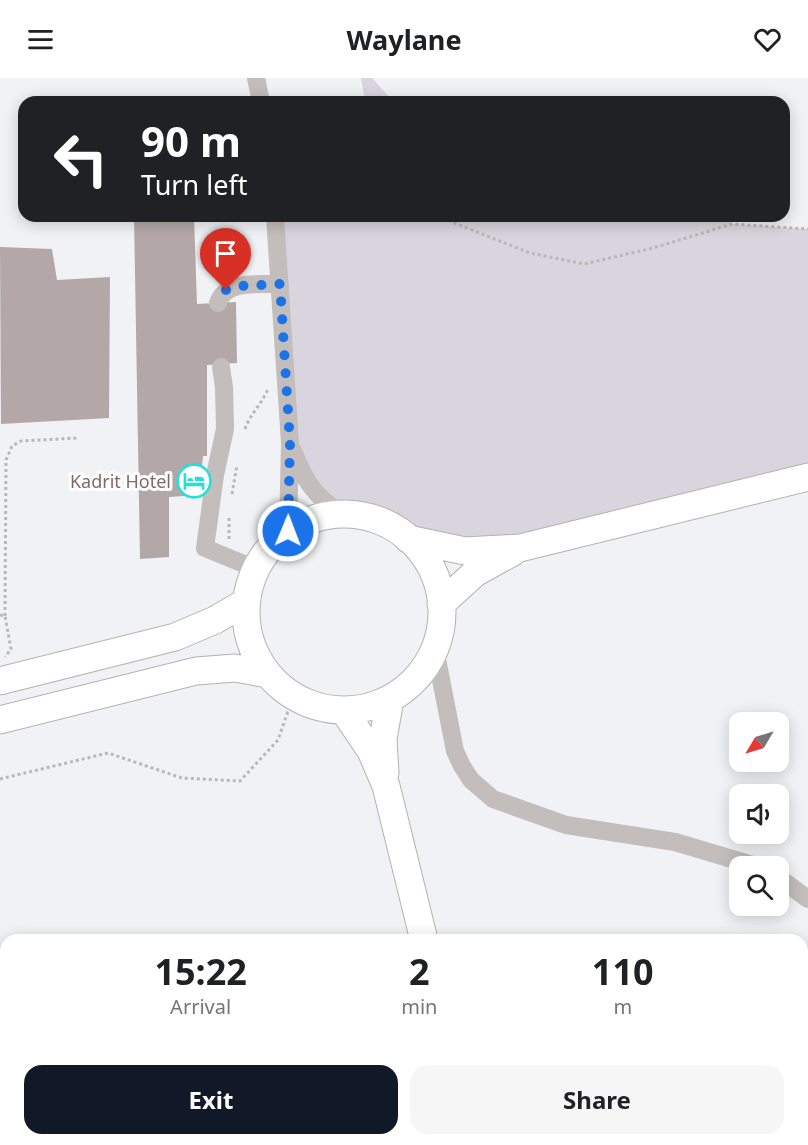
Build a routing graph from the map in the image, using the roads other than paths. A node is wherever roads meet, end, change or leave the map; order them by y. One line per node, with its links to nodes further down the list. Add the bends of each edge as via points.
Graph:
1 (256, 78): 2 (street)
2 (260, 96)
3 (275, 222): 4 (street)
4 (280, 284): 5 (street, via 233,287 226,290); 7 (street)
5 (218, 303)
6 (221, 367): 13 (street, via 225,429 205,548)
7 (290, 443): 9 (street, via 313,491); 10 (street)
8 (808, 477): 12 (highway)
9 (342, 514): 10 (highway, via 314,519); 11 (highway, via 388,525)
10 (288, 531): 13 (highway)
11 (408, 539): 12 (highway, via 465,551); 15 (highway, via 424,557 436,580)
12 (520, 549): 15 (highway, via 475,573)
13 (244, 564): 14 (highway)
14 (246, 602): 17 (highway, via 247,628 254,652); 18 (highway, via 175,637)
15 (441, 604): 16 (highway, via 441,627)
16 (435, 649): 19 (highway, via 409,686); 23 (street, via 455,750 471,780 493,799 566,825 675,842)
17 (268, 674): 20 (highway, via 293,697 318,707); 21 (highway, via 235,668 196,671)
18 (0, 681)
19 (390, 699): 20 (highway, via 368,708); 22 (highway, via 383,739)
20 (344, 711): 22 (highway, via 371,751)
21 (0, 720)
22 (386, 786): 26 (highway)
23 (729, 858)
24 (789, 885): 25 (street)
25 (808, 899)
26 (423, 934)

